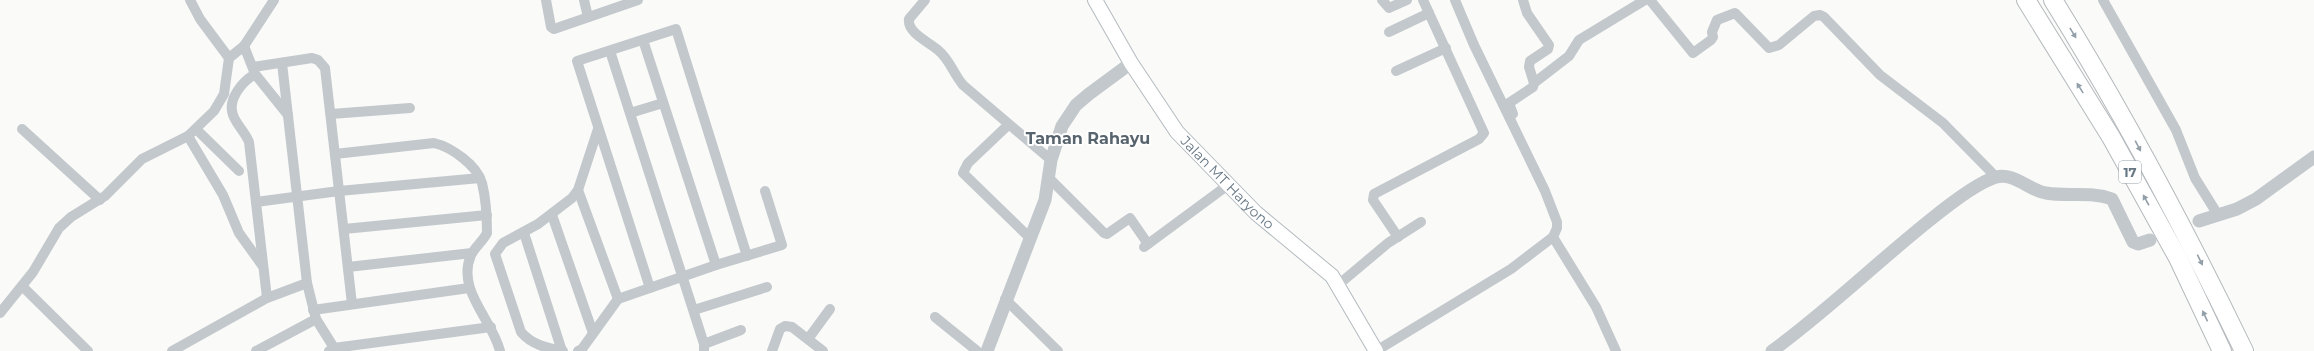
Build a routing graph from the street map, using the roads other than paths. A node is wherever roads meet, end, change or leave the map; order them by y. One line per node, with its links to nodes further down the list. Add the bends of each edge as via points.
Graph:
1 (190, 0): 26 (street, via 200,19)
2 (274, 0): 23 (street)
3 (546, 0): 20 (street, via 552,28)
4 (584, 0): 20 (street)
5 (638, 0): 18 (street)
6 (925, 0): 37 (street, via 910,15 908,22 911,28 948,60 953,73 963,85)
7 (1095, 0): 27 (main road, Jalan MT Haryono)
8 (1382, 0): 9 (street, via 1389,8)
9 (1407, 0)
10 (1423, 0): 19 (street)
11 (1523, 0): 31 (street, via 1527,13 1549,45 1530,61)
12 (1645, 0): 31 (street, via 1579,40 1568,56)
13 (1650, 0): 45 (street, via 1693,53 1711,40 1717,20 1730,14 1739,16 1769,48 1779,45 1814,16 1824,17 1880,75 1943,123)
14 (2026, 0): 107 (highway, 17, one-way to 14, via 2178,258 2115,144)
15 (2052, 0): 108 (highway, 17, one-way to 108, via 2130,130 2197,254)
16 (2103, 0): 57 (street, via 2176,130 2195,178)
17 (1457, 1): 62 (street, via 1474,45 1554,213 1557,222)
18 (624, 2): 20 (street)
19 (1430, 13): 21 (street); 24 (street)
20 (588, 17)
21 (1389, 32)
22 (643, 40): 25 (street); 32 (street); 67 (street, via 676,29)
23 (244, 46): 26 (street); 29 (street)
24 (1446, 48): 30 (street); 63 (street, via 1484,133 1479,139 1374,194 1373,200)
25 (610, 50): 34 (street); 39 (street, via 577,62)
26 (229, 58): 40 (street, via 227,81 220,104)
27 (1131, 62): 43 (street, via 1076,105 1062,126); 48 (main road, Jalan MT Haryono, via 1177,132)
28 (282, 63): 29 (street); 35 (street, via 312,58 323,64); 36 (street)
29 (254, 70): 36 (street); 54 (street, via 237,91 232,109 233,116 245,132 248,142)
30 (1396, 71)
31 (1534, 83): 62 (street, via 1533,87 1509,103 1558,212 1560,221)
32 (663, 103): 34 (street); 68 (street)
33 (410, 108): 35 (street)
34 (630, 113): 71 (street)
35 (331, 114): 41 (street)
36 (288, 115): 52 (street)
37 (1008, 125): 43 (street); 64 (street, via 968,163 963,173)
38 (22, 129): 53 (street)
39 (598, 129): 49 (street); 77 (street)
40 (192, 133): 44 (street); 53 (street, via 142,159); 69 (street, via 240,233)
41 (335, 154): 46 (street, via 434,143 464,159); 50 (street)
42 (2314, 157): 57 (street, via 2256,199)
43 (1051, 160): 47 (street)
44 (239, 170)
45 (1996, 177): 65 (street, via 2008,177 2045,193 2094,194 2112,199 2133,242 2138,244); 106 (street, via 1950,204 1882,259 1830,306)
46 (480, 178): 50 (street); 55 (street)
47 (1049, 178): 48 (street, via 1104,234 1108,234 1130,218 1146,245); 64 (street, via 1045,200)
48 (1228, 185): 73 (main road, Jalan MT Haryono, via 1256,213 1332,276)
49 (578, 190): 56 (street); 79 (street)
50 (339, 191): 52 (street); 60 (street)
51 (765, 191): 67 (street, via 782,245)
52 (298, 196): 54 (street); 72 (street)
53 (100, 200): 74 (street, via 71,217 59,228)
54 (256, 202): 69 (street)
55 (487, 215): 60 (street); 66 (street, via 487,233)
56 (552, 215): 61 (street); 89 (street)
57 (2218, 215): 59 (street)
58 (1421, 222): 63 (street)
59 (2199, 222)
60 (344, 229): 70 (street)
61 (524, 233): 97 (street); 97 (street, via 503,243 495,254 496,261 521,332 537,345)
62 (1555, 233): 104 (street, via 1505,273); 105 (street, via 1596,307)
63 (1398, 237): 73 (street)
64 (1030, 238): 80 (street)
65 (2150, 240)
66 (472, 253): 70 (street); 76 (street, via 468,270)
67 (747, 256): 68 (street)
68 (716, 265): 71 (street)
69 (263, 267): 78 (street)
70 (348, 267): 81 (street)
71 (684, 277): 77 (street); 83 (street)
72 (307, 284): 78 (street); 85 (street)
73 (1338, 285): 104 (main road, Jalan MT Haryono)
74 (22, 286): 84 (street); 93 (street)
75 (767, 287): 83 (street)
76 (469, 288): 81 (street); 87 (street)
77 (650, 288): 79 (street)
78 (267, 298): 94 (street)
79 (618, 299): 89 (street)
80 (1005, 299): 102 (street); 103 (street)
81 (352, 304): 85 (street)
82 (830, 308): 90 (street)
83 (694, 310): 91 (street)
84 (0, 313)
85 (314, 314): 92 (street); 95 (street)
86 (935, 317): 101 (street)
87 (491, 327): 92 (street); 96 (street)
88 (741, 330): 91 (street)
89 (593, 334): 98 (street)
90 (808, 339): 99 (street, via 792,327 785,326 780,329); 100 (street)
91 (704, 347)
92 (333, 350)
93 (88, 351)
94 (172, 351)
95 (256, 351)
96 (500, 351)
97 (563, 351)
98 (578, 351)
99 (772, 351)
100 (823, 351)
101 (977, 351)
102 (987, 351)
103 (1058, 351)
104 (1376, 351)
105 (1616, 351)
106 (1772, 351)
107 (2222, 351)
108 (2244, 351)

